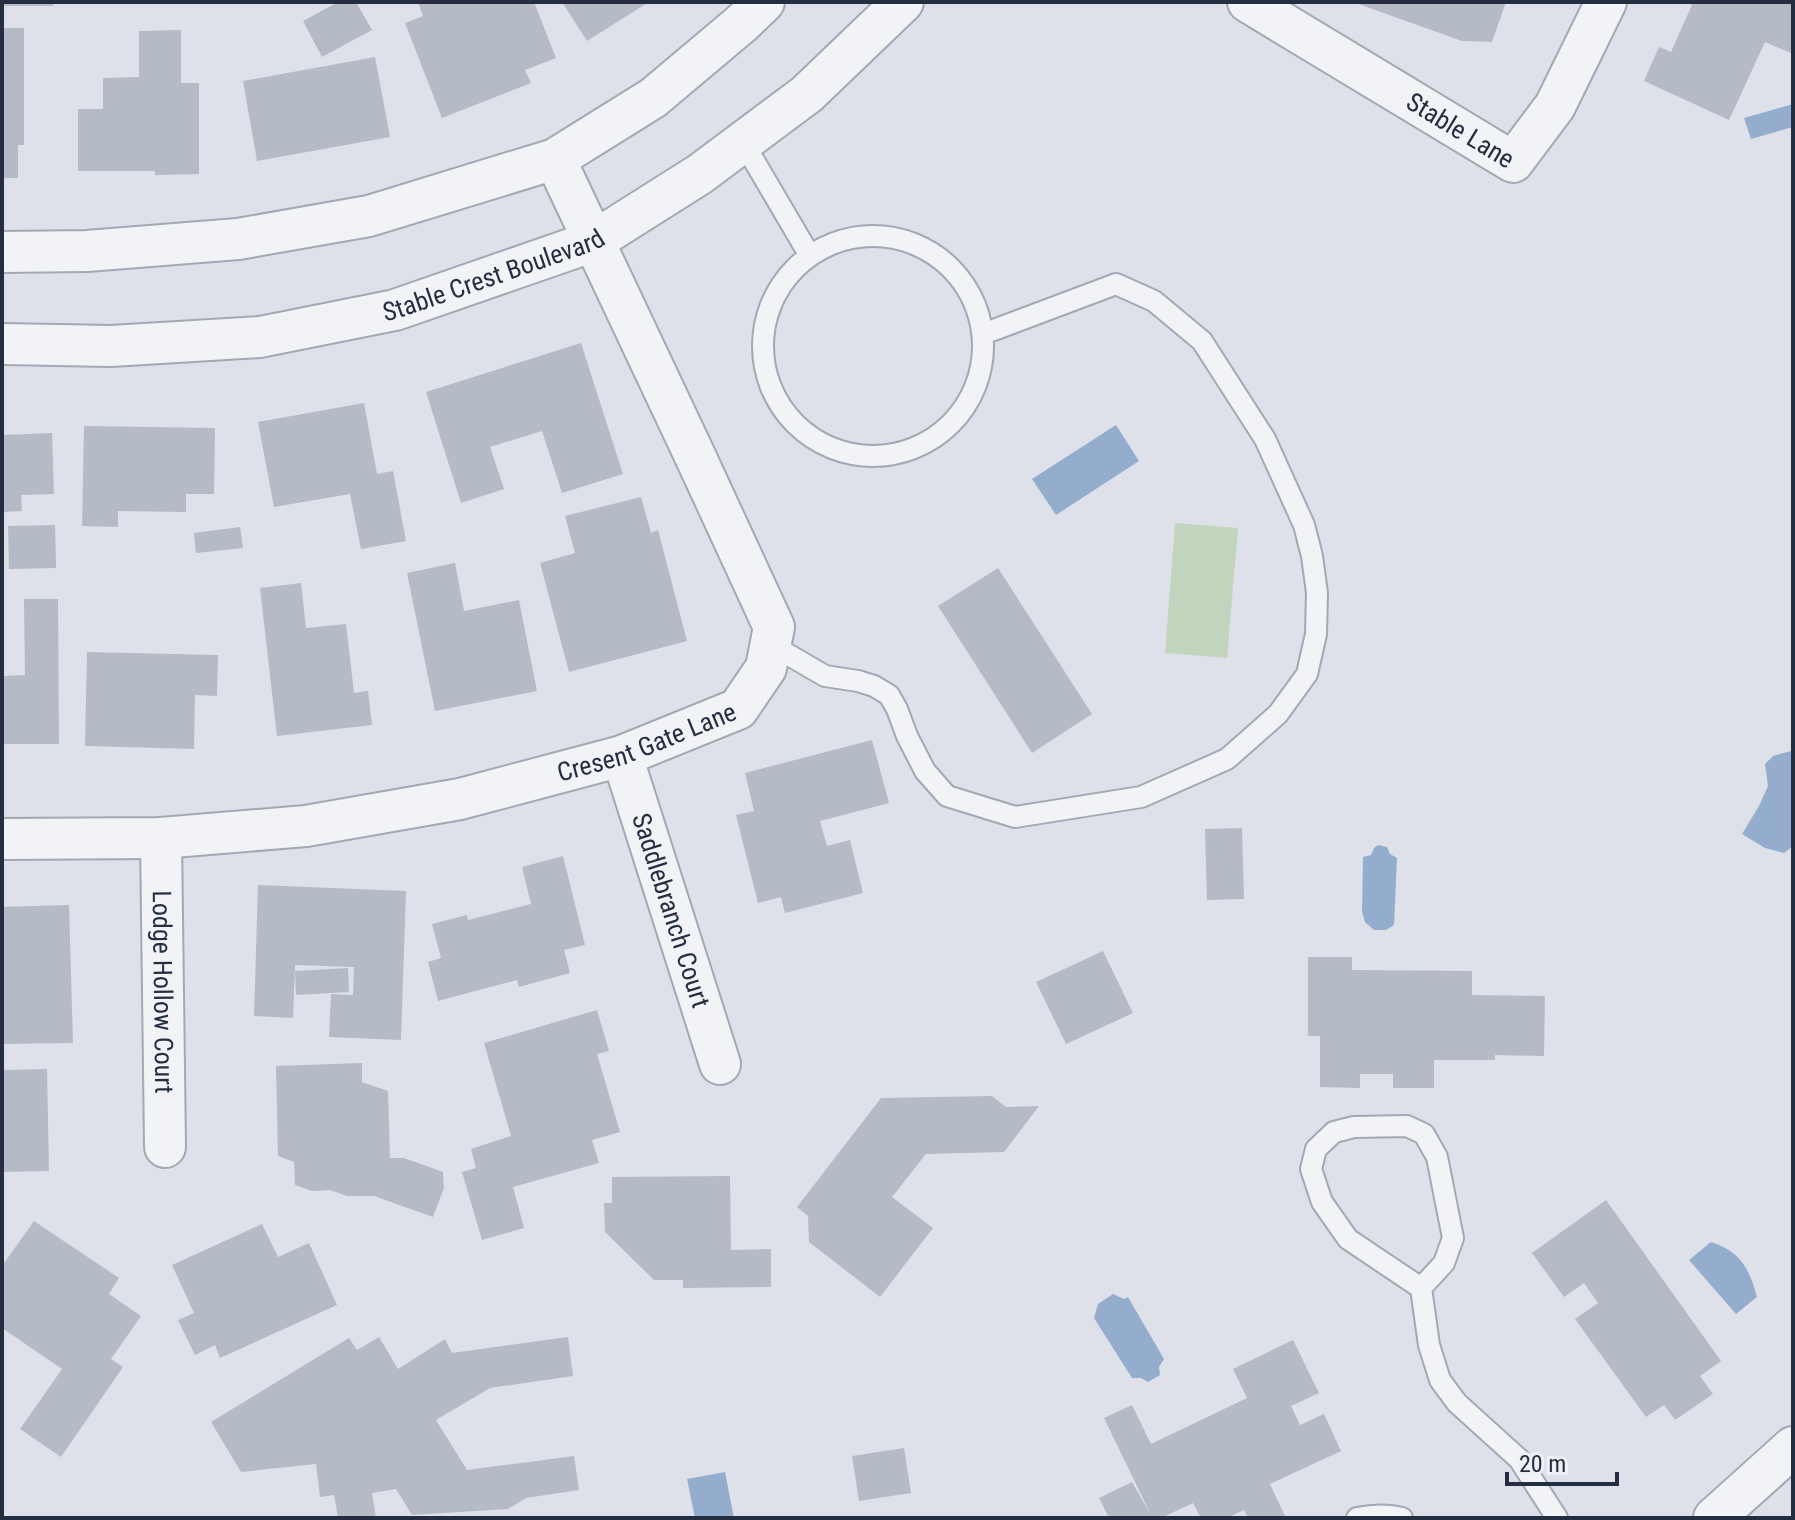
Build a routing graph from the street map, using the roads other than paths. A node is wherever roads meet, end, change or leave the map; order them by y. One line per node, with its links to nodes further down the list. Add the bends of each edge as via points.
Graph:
1 (764, 2): 6 (street, via 653,98)
2 (903, 2): 5 (street, Stable Crest Boulevard, via 807,94)
3 (1248, 2): 4 (street, Stable Lane, via 1513,162 1555,106)
4 (1606, 2)
5 (743, 142): 7 (street, Stable Crest Boulevard); 9 (lane)
6 (555, 159): 7 (street, Cresent Gate Lane); 8 (street, via 369,216 253,237 87,251)
7 (594, 241): 11 (street, Stable Crest Boulevard, via 395,310 260,337 111,346); 12 (street, Cresent Gate Lane, via 774,627)
8 (2, 252)
9 (810, 256): 10 (lane, via 857,237 882,236 930,251 966,287); 10 (lane, via 776,294 766,318 765,369 787,415 828,447 879,456 904,452 949,427 978,384)
10 (983, 334): 12 (lane, via 1116,284 1154,301 1202,341 1265,439 1304,525 1317,593 1316,634 1307,674 1278,714 1227,759 1141,797 1015,817 947,796 925,771 889,695 858,681 825,676)
11 (2, 344)
12 (770, 644): 13 (street, Cresent Gate Lane, via 766,668 738,709)
13 (622, 756): 14 (street, Cresent Gate Lane, via 460,799 306,826); 16 (street, Saddlebranch Court)
14 (161, 838): 15 (street, Cresent Gate Lane); 17 (street, Lodge Hollow Court)
15 (2, 839)
16 (720, 1064)
17 (165, 1147)
18 (1421, 1288): 18 (lane, via 1444,1263 1453,1238 1437,1157 1424,1134 1407,1126 1334,1132 1316,1149 1311,1169 1322,1202 1348,1239); 22 (lane, via 1440,1380 1457,1403 1519,1459)
19 (1793, 1447): 23 (street)
20 (1357, 1518): 21 (lane)
21 (1402, 1518)
22 (1557, 1518)
23 (1714, 1518)

